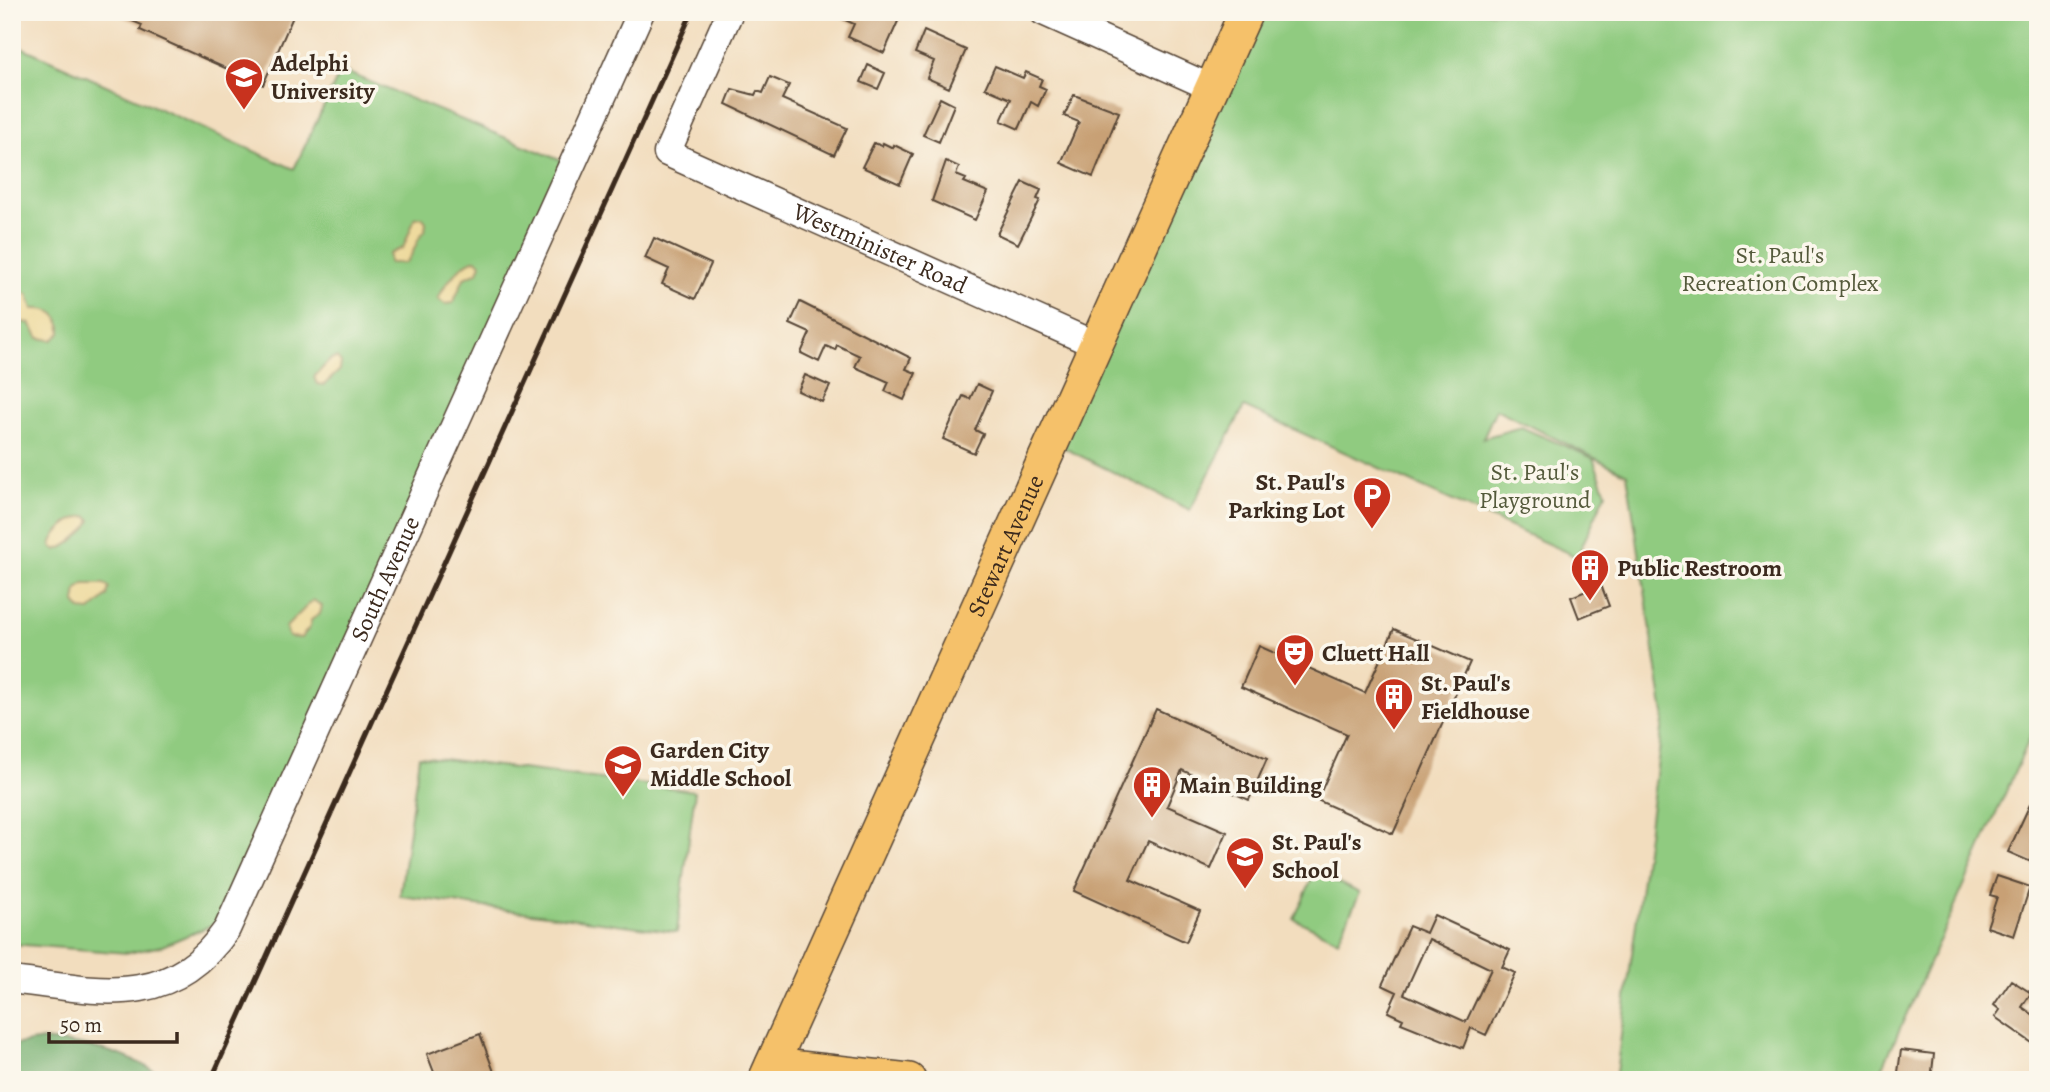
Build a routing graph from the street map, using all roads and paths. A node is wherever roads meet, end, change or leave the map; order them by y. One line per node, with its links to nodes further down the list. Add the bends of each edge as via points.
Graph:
1 (641, 12): 7 (street, South Avenue, via 227,929 212,950 186,972 149,988 103,991)
2 (730, 12): 6 (street, Westminister Road, via 667,153)
3 (1043, 12): 5 (street)
4 (1246, 12): 5 (main road, Stewart Avenue)
5 (1212, 88): 6 (main road, Stewart Avenue)
6 (1096, 345): 8 (main road, Stewart Avenue)
7 (12, 980)
8 (768, 1072): 9 (main road)
9 (909, 1080)

